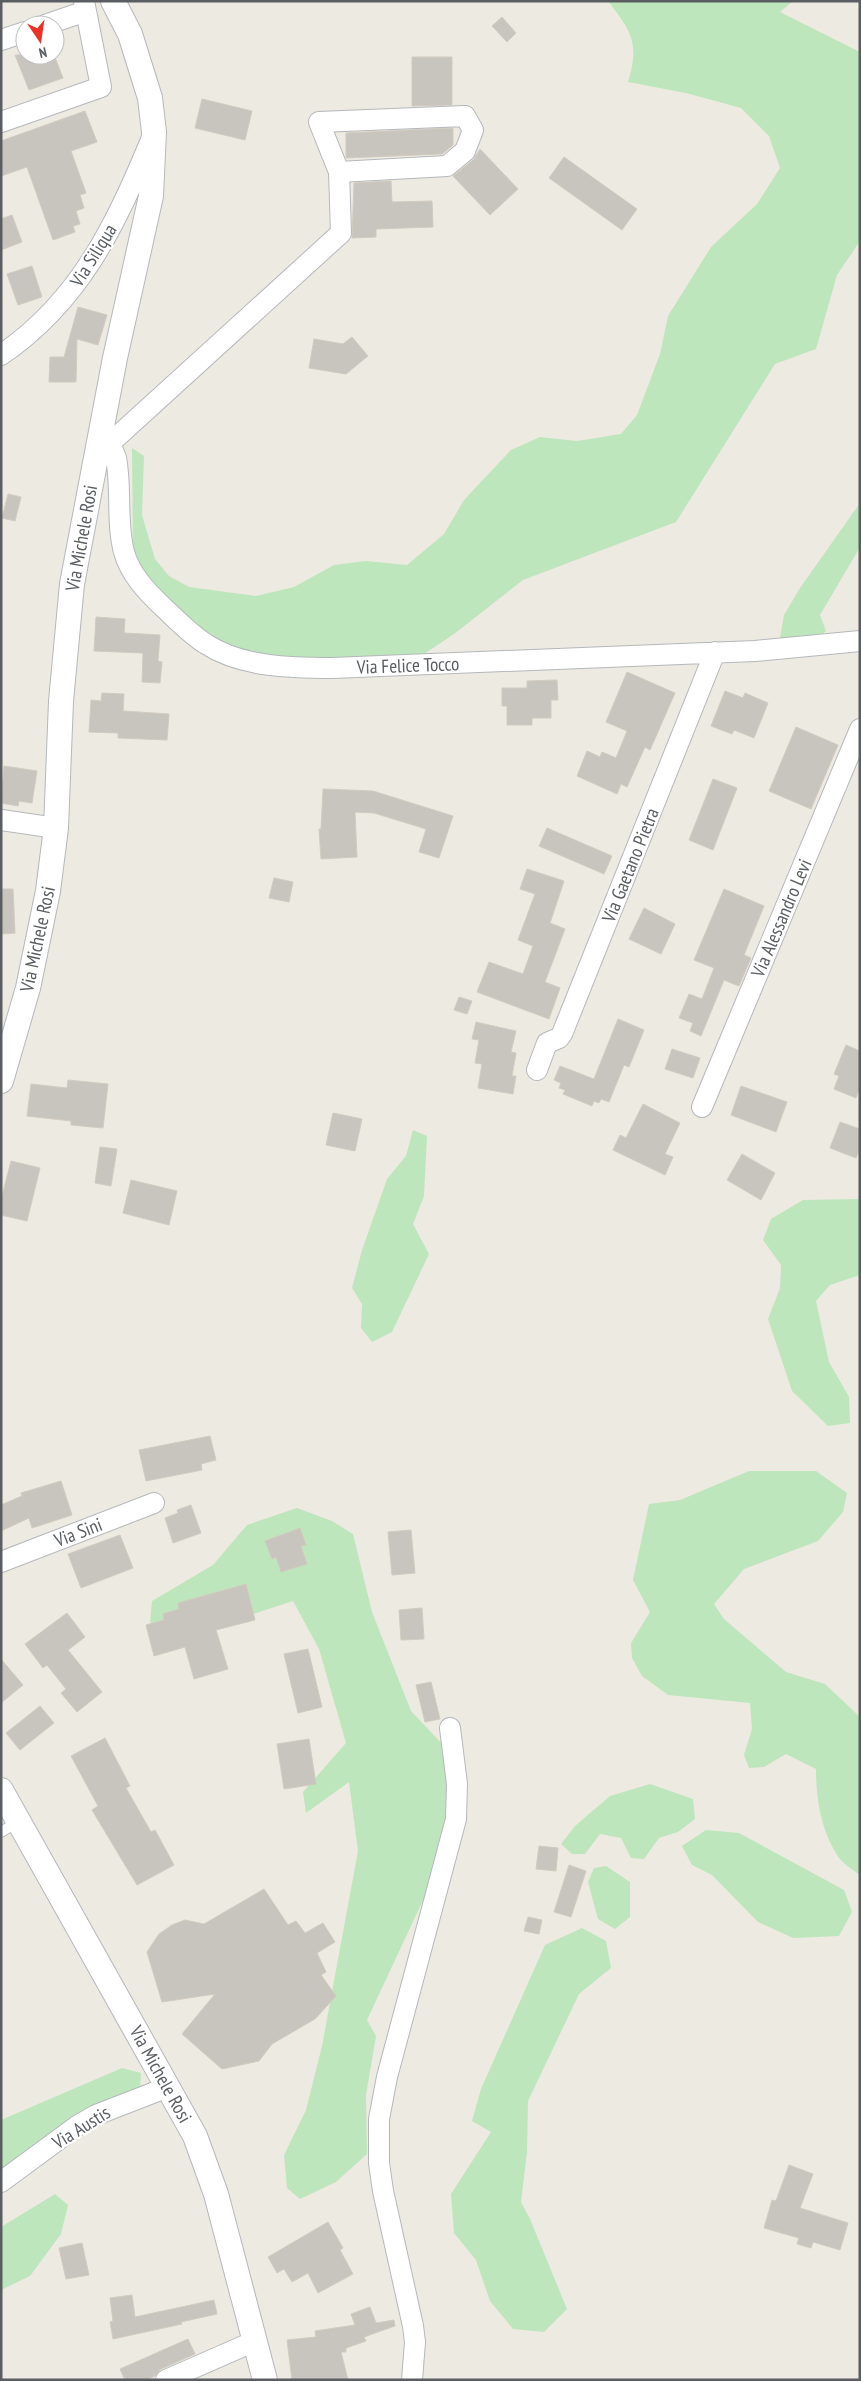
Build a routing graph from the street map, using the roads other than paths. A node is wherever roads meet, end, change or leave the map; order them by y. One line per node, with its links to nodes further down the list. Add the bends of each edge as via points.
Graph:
1 (113, 1): 7 (street, Via Michele Rosi, via 135,49 150,98)
2 (85, 6): 3 (street); 6 (street, via 100,87)
3 (65, 16)
4 (15, 35): 5 (street)
5 (1, 40)
6 (1, 122)
7 (154, 132): 9 (street, Via Siliqua, via 114,222 91,264 58,307); 10 (street, Via Michele Rosi, via 151,196)
8 (339, 172): 8 (street, via 319,122 465,116 473,130 465,152 447,166); 10 (street, via 341,233)
9 (1, 355)
10 (104, 441): 12 (street, Via Felice Tocco, via 115,453 117,462 121,538 131,569 152,597 197,638 230,656 274,665 317,668); 15 (street, Via Michele Rosi, via 72,584 61,701)
11 (860, 641): 12 (street, Via Felice Tocco)
12 (716, 652): 16 (street, Via Gaetano Pietra, via 562,1034 547,1043)
13 (860, 729): 18 (street, Via Alessandro Levi)
14 (1, 820): 15 (street)
15 (56, 828): 17 (street, Via Michele Rosi, via 48,891 30,978)
16 (537, 1070)
17 (1, 1081)
18 (702, 1107)
19 (154, 1503): 20 (street, Via Sini)
20 (1, 1562)
21 (450, 1728): 29 (street, via 457,1784 456,1820 387,2077 379,2119 382,2184 414,2333)
22 (1, 1790): 23 (street, Via Michele Rosi)
23 (10, 1827): 24 (street, Via Michele Rosi)
24 (168, 2087): 25 (street, Via Austis, via 96,2115); 26 (street, Via Michele Rosi, via 195,2136 216,2194)
25 (1, 2182)
26 (255, 2341): 27 (street); 28 (street, Via Michele Rosi)
27 (166, 2380)
28 (265, 2380)
29 (412, 2380)

